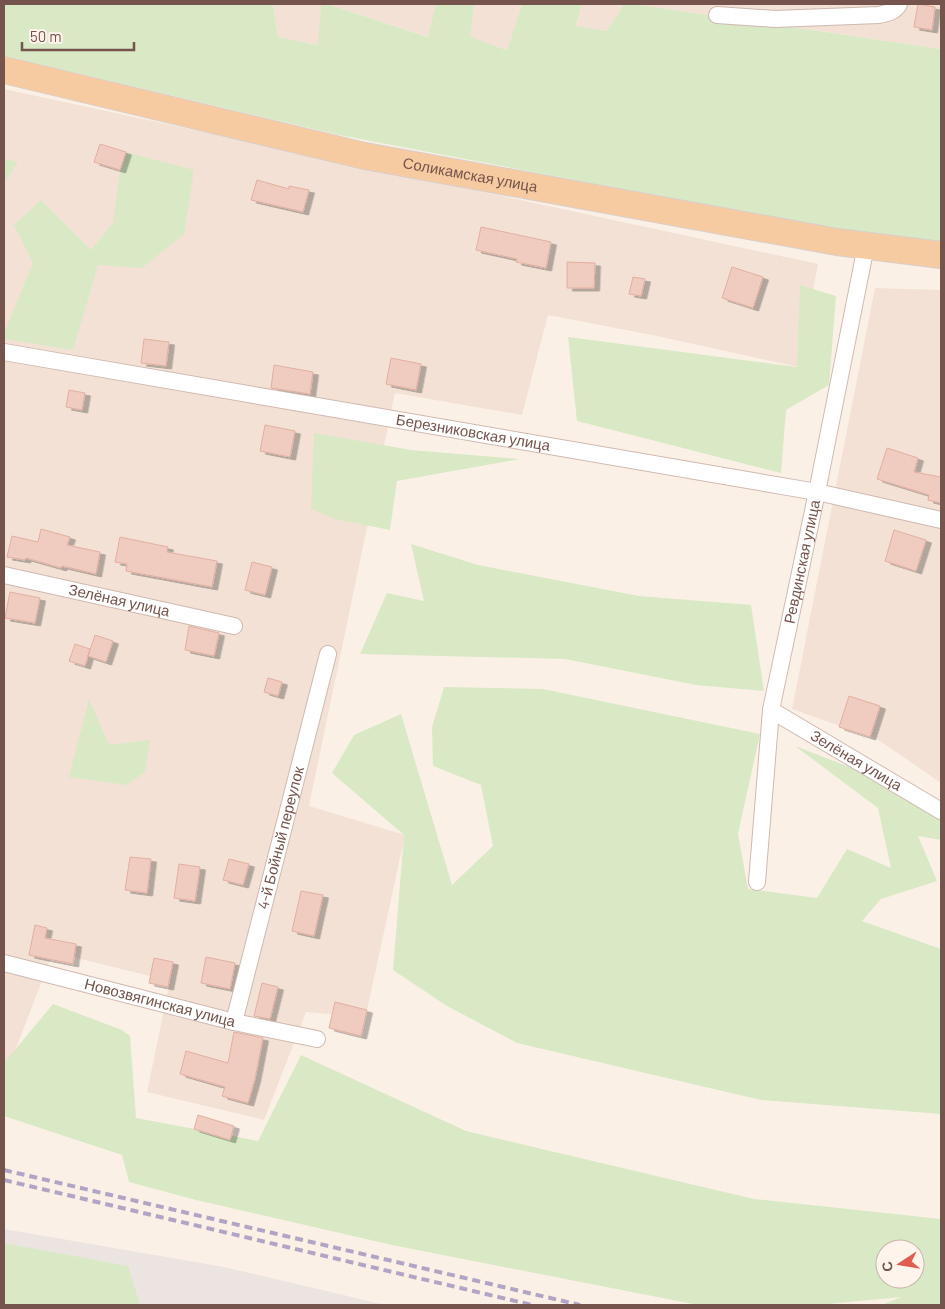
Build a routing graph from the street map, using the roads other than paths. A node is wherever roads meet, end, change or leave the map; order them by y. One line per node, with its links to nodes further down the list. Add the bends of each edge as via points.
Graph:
1 (899, 4): 2 (street, via 891,12 879,15 774,19)
2 (717, 15)
3 (4, 70): 4 (main road, Соликамская улица, via 365,156)
4 (866, 246): 5 (main road, Соликамская улица); 7 (street, Ревдинская улица)
5 (941, 255)
6 (4, 352): 7 (street, Березниковская улица)
7 (817, 492): 8 (street, Березниковская улица); 12 (street, Ревдинская улица)
8 (941, 520)
9 (4, 574): 10 (street, Зелёная улица)
10 (234, 626)
11 (328, 654): 16 (street, 4-й Бойный переулок)
12 (771, 710): 13 (street, Зелёная улица); 14 (street, Ревдинская улица)
13 (941, 811)
14 (757, 882)
15 (4, 963): 16 (street, Новозвягинская улица)
16 (234, 1022): 17 (street, Новозвягинская улица)
17 (317, 1039)

